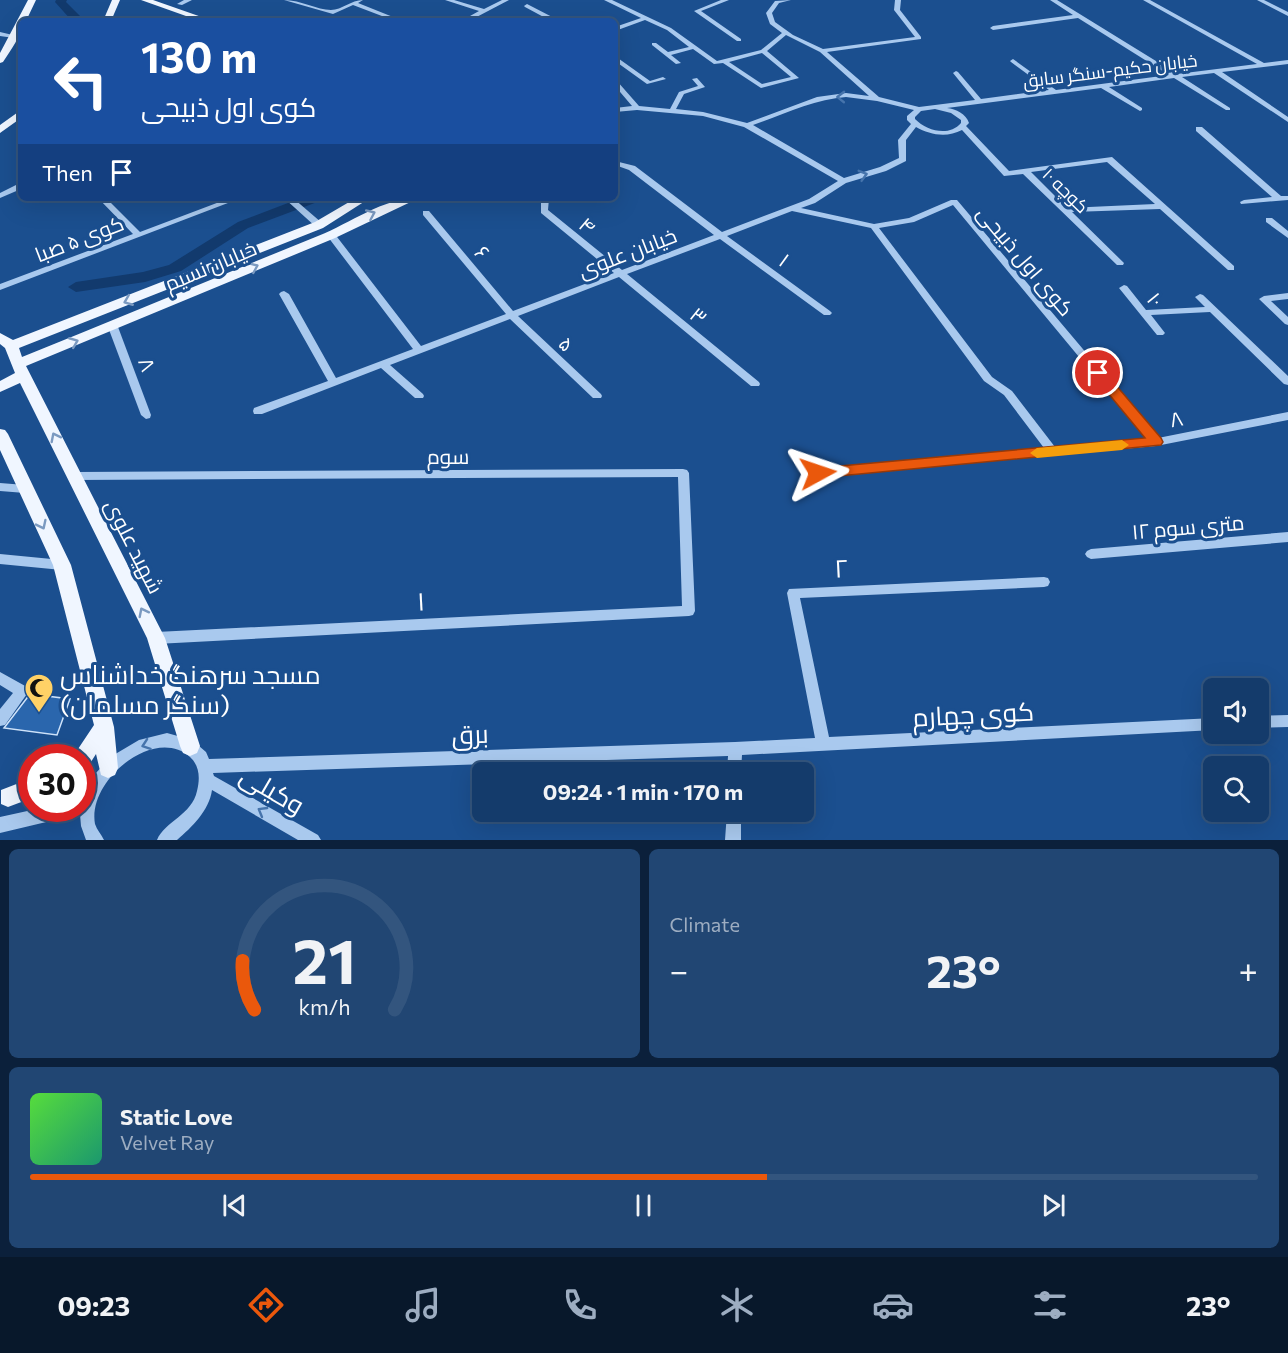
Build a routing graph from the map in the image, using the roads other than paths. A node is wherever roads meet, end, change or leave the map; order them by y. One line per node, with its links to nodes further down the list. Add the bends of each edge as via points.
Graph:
1 (32, 0): 22 (main road)
2 (116, 0): 23 (main road)
3 (145, 0): 24 (main road)
4 (189, 0): 17 (street)
5 (287, 0): 16 (street, via 333,12)
6 (360, 0): 16 (street)
7 (448, 0): 19 (street)
8 (506, 0): 19 (street)
9 (607, 0): 28 (street)
10 (726, 0): 35 (street, via 698,10)
11 (788, 0): 32 (street, via 777,2 769,13 772,24)
12 (898, 0): 39 (street, via 897,10 919,38)
13 (1053, 0): 21 (street)
14 (1146, 0): 47 (street)
15 (1260, 0): 20 (street)
16 (352, 3): 25 (street)
17 (180, 4)
18 (527, 6): 27 (street)
19 (484, 11): 26 (street)
20 (1288, 14)
21 (1078, 16): 31 (street); 50 (street)
22 (23, 18)
23 (108, 18)
24 (200, 18)
25 (392, 18)
26 (470, 18)
27 (550, 18)
28 (646, 18): 30 (street); 37 (street, via 669,28)
29 (18, 28): 34 (main road)
30 (618, 28)
31 (993, 28)
32 (785, 33): 38 (street); 39 (street)
33 (0, 34): 34 (street)
34 (14, 36): 41 (main road)
35 (739, 40)
36 (654, 44): 40 (street)
37 (695, 47): 40 (street); 43 (street, via 717,63)
38 (763, 51): 43 (street); 43 (street, via 796,78 761,86)
39 (822, 51): 56 (street)
40 (666, 54): 46 (street)
41 (0, 60)
42 (618, 60): 52 (street, via 649,83)
43 (724, 61)
44 (1013, 61): 55 (street)
45 (1288, 62): 47 (street, خیابان حکیم-سنگر سابق)
46 (678, 63)
47 (1264, 65): 48 (street, خیابان حکیم-سنگر سابق)
48 (1215, 71): 50 (street, خیابان حکیم-سنگر سابق); 66 (street)
49 (956, 73): 57 (street)
50 (1176, 76): 54 (street, خیابان حکیم-سنگر سابق); 63 (street)
51 (695, 79): 64 (street, via 702,87 681,93)
52 (663, 80)
53 (618, 86): 58 (street)
54 (1103, 86): 55 (street, خیابان حکیم-سنگر سابق); 61 (street)
55 (1054, 92): 57 (street, خیابان حکیم-سنگر سابق)
56 (877, 99): 60 (street); 67 (street, one-way to 67, via 819,98)
57 (980, 102): 59 (street, خیابان حکیم-سنگر سابق)
58 (637, 108): 62 (street); 64 (street)
59 (935, 108): 60 (street, خیابان حکیم-سنگر سابق); 69 (street, via 960,115)
60 (919, 109): 68 (street, via 911,116)
61 (1140, 109)
62 (618, 110)
63 (1228, 110)
64 (672, 111): 67 (street)
65 (18, 115): 71 (main road)
66 (1288, 120)
67 (747, 124): 74 (street)
68 (915, 124): 69 (street, via 945,133); 74 (street, خیابان علوی, one-way to 68, via 883,170 903,159 902,140)
69 (963, 127): 73 (street, کوچه ۱۰, via 1006,174)
70 (1199, 129): 78 (street)
71 (0, 130)
72 (618, 164): 96 (street, via 632,168)
73 (1025, 171): 86 (street, via 1109,159); 88 (street, کوچه ۱۰)
74 (843, 181): 87 (street, خیابان علوی)
75 (18, 187): 76 (street)
76 (0, 196)
77 (1288, 198): 78 (street)
78 (1279, 199): 85 (street)
79 (105, 201): 93 (street)
80 (229, 201): 93 (street, کوی ۵ صبا)
81 (291, 201): 91 (street)
82 (359, 201): 91 (main road, خیابان نسیم)
83 (405, 201): 94 (main road, خیابان نسیم, one-way to 83, via 365,216)
84 (545, 201): 99 (street, ۴, via 544,211)
85 (1244, 202)
86 (1162, 206): 88 (street); 98 (street)
87 (792, 209): 92 (street, کوی اول ذبیحی); 96 (street, خیابان علوی)
88 (1066, 210): 97 (street, کوچه ۱۰)
89 (426, 213): 108 (street, ۶)
90 (1269, 220): 95 (street)
91 (319, 225): 112 (main road, خیابان نسیم, one-way to 112)
92 (874, 226): 126 (street, کوی اول ذبیحی, via 911,220 954,202); 127 (street, via 988,379 1008,393)
93 (138, 235): 100 (street, کوی ۵ صبا)
94 (331, 235): 110 (main road, خیابان نسیم, one-way to 94); 113 (street)
95 (1288, 235)
96 (721, 236): 99 (street, خیابان علوی); 106 (street, ۱)
97 (1120, 263)
98 (1231, 268)
99 (619, 274): 108 (street, خیابان علوی); 118 (street, ۳)
100 (0, 287)
101 (1124, 288): 107 (street, ۱۰)
102 (284, 294): 116 (street)
103 (1288, 296): 109 (street, via 1264,299)
104 (1200, 297): 105 (street)
105 (1212, 309): 107 (street); 117 (street)
106 (827, 313)
107 (1144, 313): 111 (street, ۱۰)
108 (512, 315): 113 (street, خیابان علوی); 121 (street, ۵)
109 (1288, 322)
110 (113, 327): 115 (main road, خیابان نسیم, one-way to 110); 123 (street, ۸)
111 (1160, 333)
112 (3, 339): 115 (main road, شهید علوی)
113 (419, 350): 114 (street, خیابان علوی)
114 (383, 363): 116 (street, خیابان علوی); 120 (street)
115 (21, 369): 119 (main road, خیابان نسیم); 129 (main road, شهید علوی, one-way to 115)
116 (334, 382): 122 (street, خیابان علوی)
117 (1288, 382)
118 (755, 384)
119 (0, 387)
120 (419, 396)
121 (597, 396)
122 (258, 411)
123 (146, 414)
124 (1288, 416): 126 (street, ۸)
125 (0, 434): 131 (main road)
126 (1156, 442): 127 (street, ۸)
127 (1052, 451): 128 (street, ۸)
128 (818, 473)
129 (75, 476): 137 (street, سوم, via 683,473); 138 (main road, شهید علوی, one-way to 129)
130 (0, 487): 131 (street)
131 (25, 489): 135 (main road, one-way to 135)
132 (1288, 537): 133 (street, ۱۲ متری سوم)
133 (1091, 554)
134 (0, 560): 135 (street)
135 (62, 565): 144 (main road)
136 (1044, 582): 146 (street, ۲, via 793,593)
137 (689, 611): 138 (street, ۱)
138 (156, 638): 147 (main road, شهید علوی)
139 (0, 678): 140 (street, via 22,691)
140 (0, 720)
141 (1288, 720): 142 (street)
142 (1269, 721)
143 (1203, 725): 146 (street, کوی چهارم)
144 (104, 727): 145 (main road); 151 (main road)
145 (92, 744)
146 (823, 745): 148 (street, کوی چهارم)
147 (190, 746): 150 (street, وکیلی, via 200,754); 151 (street, one-way to 151, via 176,741 141,746 124,755)
148 (735, 749): 149 (street); 150 (street, برق)
149 (734, 762)
150 (207, 773): 159 (street, via 204,798 194,816); 160 (street, وکیلی, one-way to 150)
151 (103, 775): 152 (street); 153 (street)
152 (96, 778)
153 (96, 786)
154 (18, 821): 157 (street)
155 (87, 822): 158 (street)
156 (734, 822): 161 (street)
157 (0, 825)
158 (96, 840)
159 (165, 840)
160 (313, 840)
161 (733, 840)

